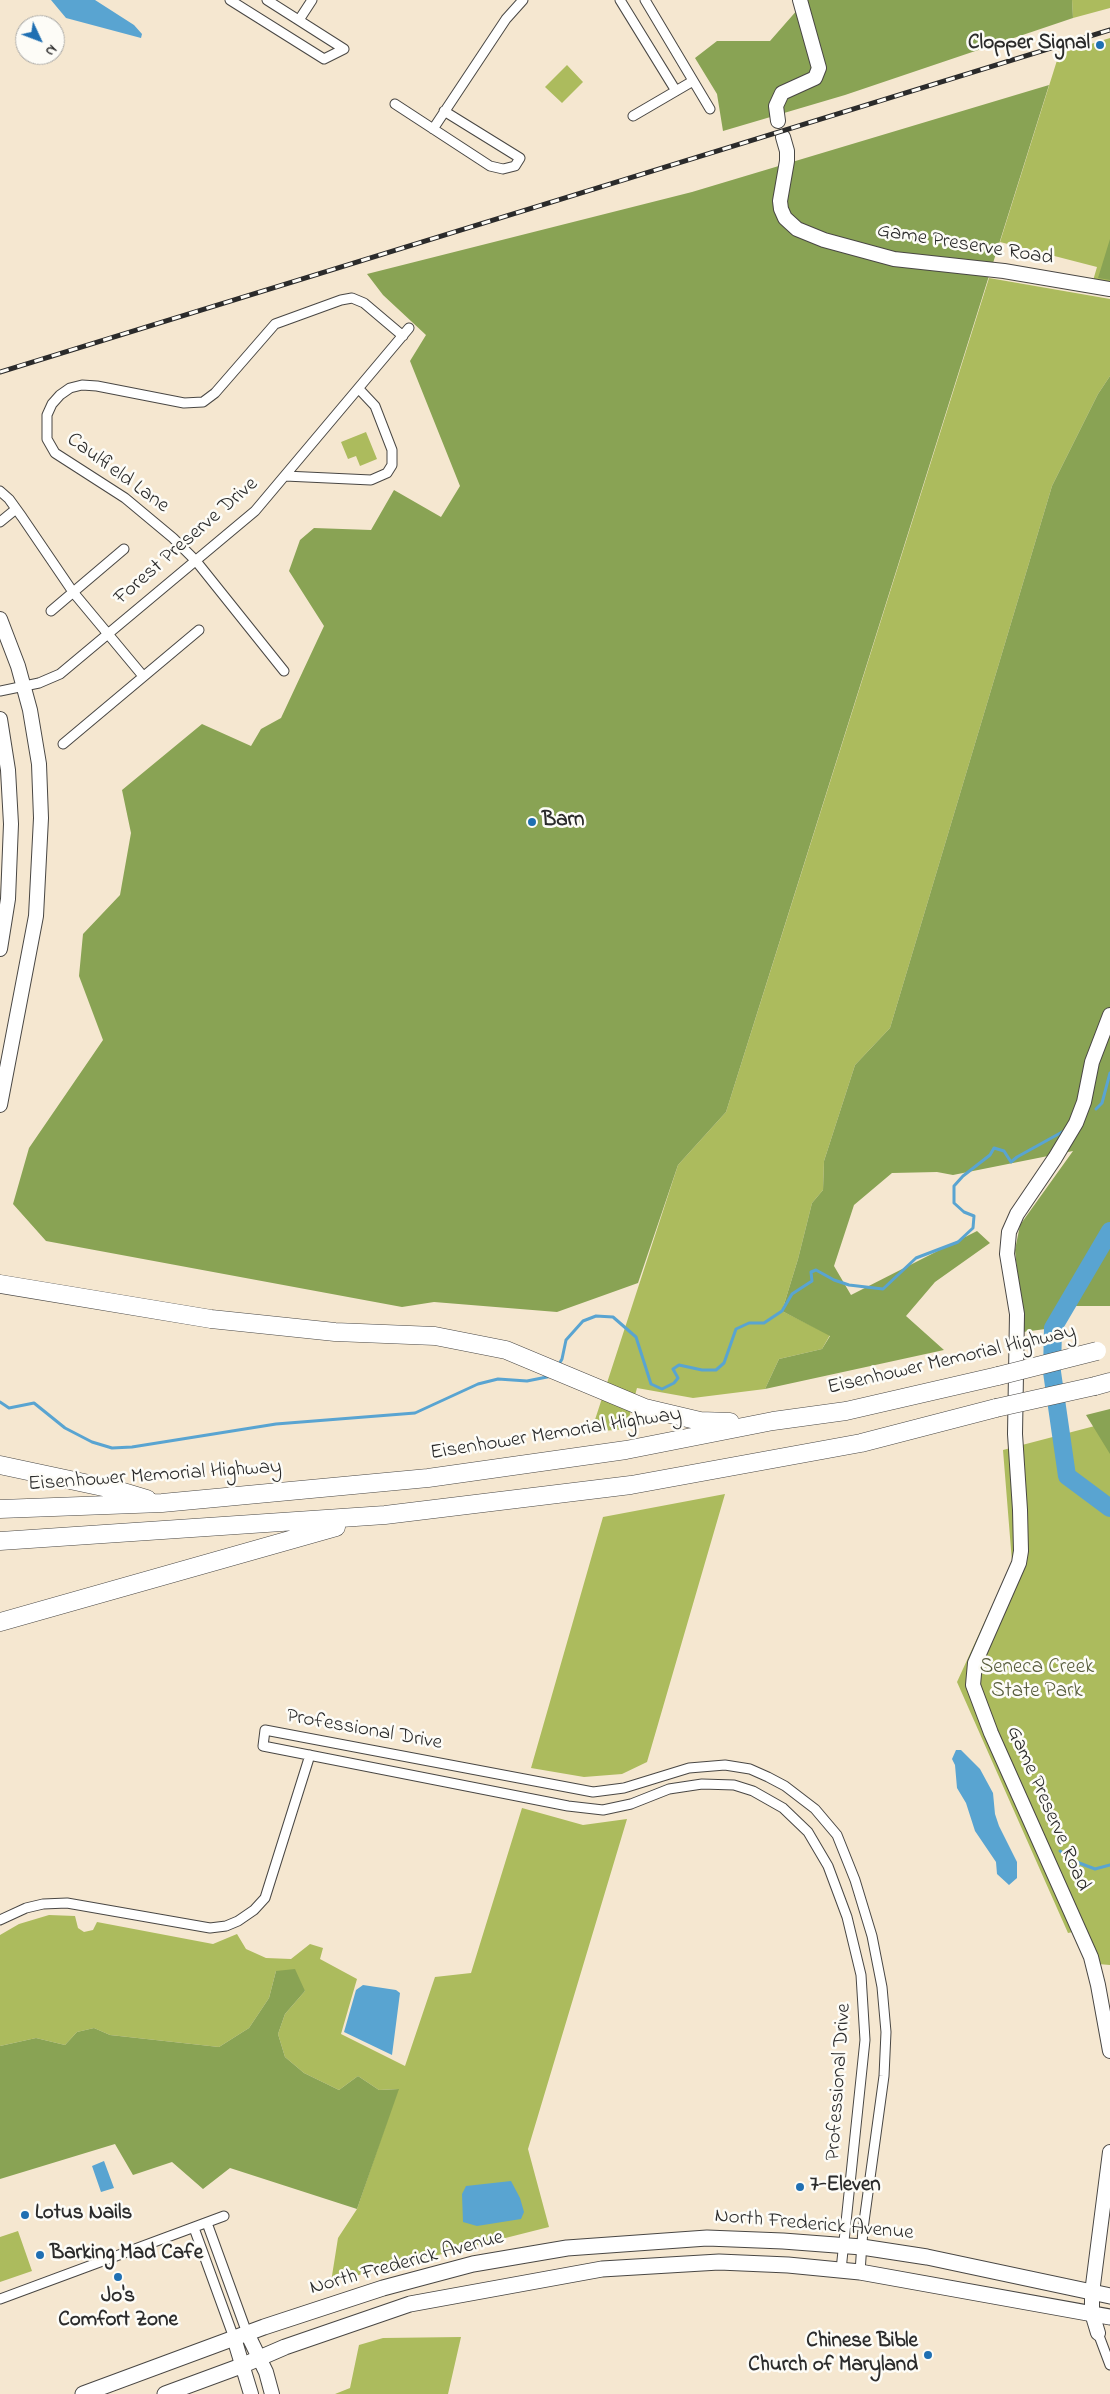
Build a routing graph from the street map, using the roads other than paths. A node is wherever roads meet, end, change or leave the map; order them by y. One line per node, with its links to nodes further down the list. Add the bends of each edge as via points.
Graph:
1 (230, 0): 8 (street, via 324,59 344,49)
2 (267, 0): 8 (street)
3 (312, 0): 8 (street)
4 (523, 0): 13 (street, via 506,19)
5 (620, 0): 10 (street)
6 (645, 0): 9 (street)
7 (800, 0): 15 (street, via 819,68 814,78 782,93 776,106)
8 (299, 20)
9 (693, 81): 10 (street); 12 (street)
10 (676, 91): 14 (street)
11 (395, 104): 16 (street)
12 (710, 109)
13 (444, 111): 16 (street); 16 (street, via 520,158 515,166 503,169 490,166)
14 (633, 116)
15 (778, 120)
16 (433, 129)
17 (783, 137): 18 (street, Game Preserve Road, via 787,161 781,209 797,229 824,240 894,259 1004,271)
18 (1110, 289)
19 (409, 328): 20 (street, Forest Preserve Drive)
20 (403, 336): 21 (street, Forest Preserve Drive); 27 (street, Caulfield Lane, via 364,303 346,299 276,324 204,402 184,403 88,385 70,388 55,399 47,415 45,431 55,453 138,507)
21 (359, 389): 22 (street, Forest Preserve Drive); 22 (street, via 375,406 393,456 390,469 383,476 370,480)
22 (285, 476): 27 (street, Forest Preserve Drive, via 255,511)
23 (0, 491): 24 (street)
24 (16, 509): 25 (street); 28 (street)
25 (0, 522)
26 (124, 549): 28 (street)
27 (196, 561): 32 (street, Forest Preserve Drive); 33 (street, Caulfield Lane)
28 (73, 592): 29 (street); 32 (street)
29 (50, 610)
30 (0, 619): 35 (street)
31 (199, 630): 34 (street)
32 (107, 634): 34 (street); 35 (street, Forest Preserve Drive, via 60,674)
33 (284, 671)
34 (143, 676): 38 (street)
35 (25, 687): 36 (street, Forest Preserve Drive); 41 (street, via 39,764 40,868 36,916)
36 (0, 691)
37 (0, 719): 39 (street, via 8,770 11,824 8,899)
38 (63, 744)
39 (0, 950)
40 (1110, 1016): 54 (street, Game Preserve Road, via 1092,1062 1076,1123 1017,1214 1009,1232 1007,1254 1017,1314 1015,1434 1021,1551 1019,1563 975,1663 973,1685 991,1733 1091,1958)
41 (0, 1105)
42 (0, 1284): 45 (highway, via 211,1319 335,1332 435,1336 506,1350 645,1408 700,1421)
43 (1104, 1349): 45 (highway, Eisenhower Memorial Highway, bridge, via 846,1411)
44 (1102, 1384): 49 (highway, bridge, via 861,1443 631,1485)
45 (773, 1421): 47 (highway, Eisenhower Memorial Highway, via 626,1450 428,1478)
46 (0, 1465): 47 (highway)
47 (162, 1503): 48 (highway, Eisenhower Memorial Highway)
48 (0, 1509)
49 (385, 1515): 50 (highway); 51 (highway, via 316,1531)
50 (0, 1541)
51 (0, 1622)
52 (310, 1755): 53 (street, via 265,1898 238,1921 210,1928 67,1903 26,1908); 59 (street, Professional Drive, via 603,1810 631,1804 669,1789 702,1784 734,1785 753,1791 783,1808 808,1832 828,1866 847,1917 861,1975 865,2040); 60 (street, Professional Drive, via 263,1746 265,1730 594,1792 624,1788 689,1768 725,1766 750,1769 768,1777 815,1809 837,1835 856,1880 882,1987 886,2032 884,2076)
53 (0, 1920)
54 (1110, 2051)
55 (1110, 2152): 63 (street)
56 (224, 2216): 57 (street)
57 (207, 2223): 58 (street); 69 (street)
58 (194, 2228): 65 (street); 69 (street)
59 (842, 2246): 60 (main road, North Frederick Avenue); 61 (street, Professional Drive); 69 (main road, North Frederick Avenue, via 707,2238 566,2248 472,2264 383,2288)
60 (862, 2247): 62 (street, Professional Drive); 63 (main road, North Frederick Avenue, via 927,2257)
61 (841, 2270): 62 (main road, North Frederick Avenue); 70 (main road, North Frederick Avenue, via 719,2262 602,2269 410,2304)
62 (860, 2272): 66 (main road, North Frederick Avenue)
63 (1092, 2293): 64 (main road, North Frederick Avenue); 66 (street)
64 (1110, 2296)
65 (0, 2299)
66 (1092, 2313): 67 (main road, North Frederick Avenue); 68 (street)
67 (1110, 2317)
68 (1098, 2333): 71 (street)
69 (241, 2335): 70 (street); 72 (street); 73 (main road, North Frederick Avenue)
70 (260, 2358): 72 (main road, North Frederick Avenue); 76 (street)
71 (1110, 2365)
72 (241, 2366): 74 (main road, North Frederick Avenue); 75 (street)
73 (84, 2394)
74 (165, 2394)
75 (251, 2394)
76 (272, 2394)

